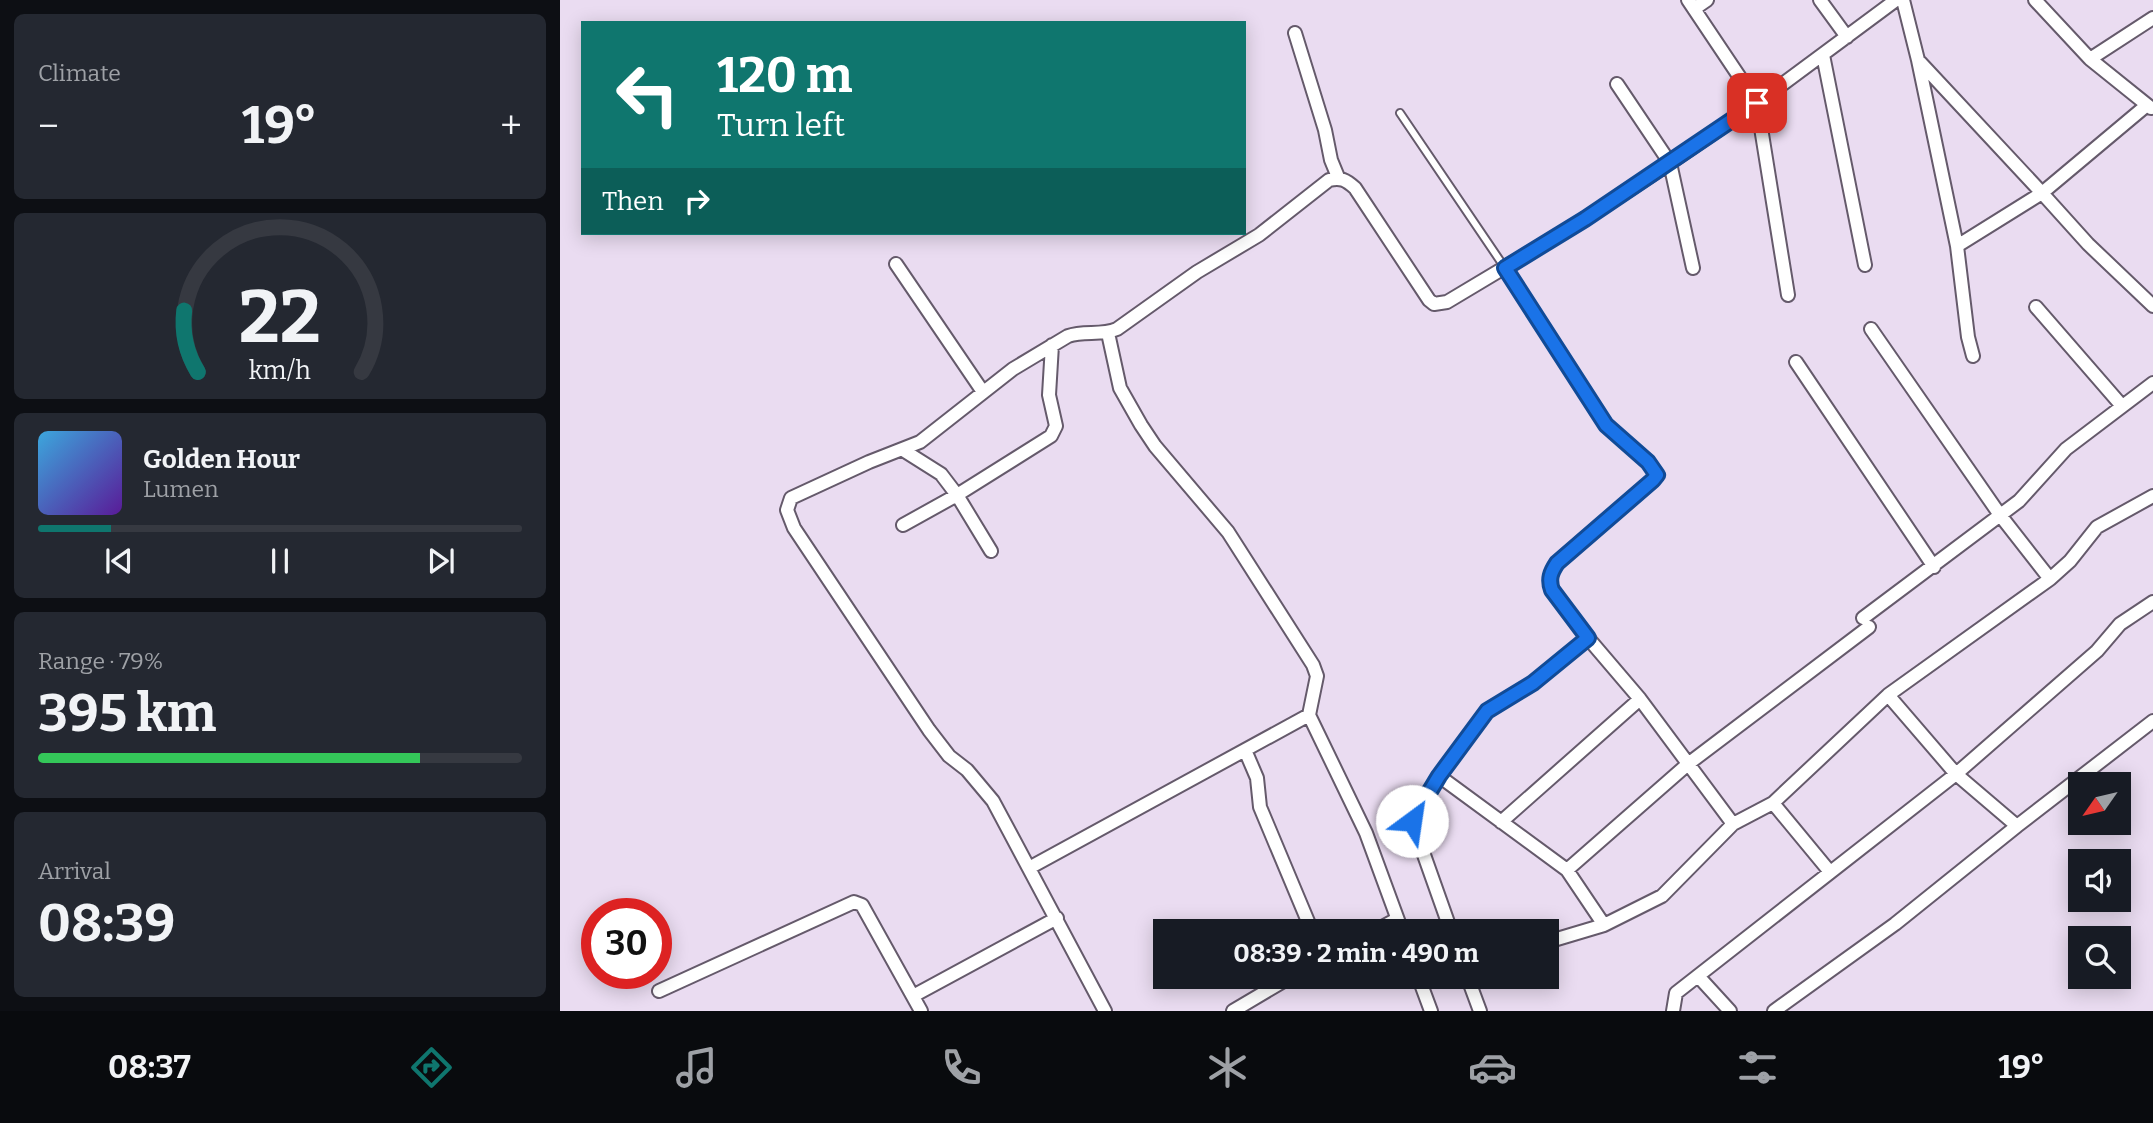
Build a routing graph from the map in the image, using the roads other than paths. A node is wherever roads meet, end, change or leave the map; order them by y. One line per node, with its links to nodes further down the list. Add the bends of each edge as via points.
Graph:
1 (1707, 0): 6 (street)
2 (1820, 0): 9 (street)
3 (1896, 0): 9 (street)
4 (1903, 0): 12 (street)
5 (2035, 0): 11 (street)
6 (1691, 4): 14 (street)
7 (2153, 18): 11 (street)
8 (1295, 33): 18 (street)
9 (1847, 37): 10 (street)
10 (1823, 55): 14 (street); 22 (street)
11 (2090, 59): 15 (street)
12 (1918, 60): 19 (street); 20 (street)
13 (1617, 85): 17 (street)
14 (1757, 103): 17 (street); 25 (street)
15 (2150, 107): 19 (street)
16 (1400, 113): 23 (lane)
17 (1670, 163): 23 (street); 24 (street)
18 (1338, 177): 23 (street, via 1355,188 1434,304 1447,302); 29 (street, via 1259,235)
19 (2042, 193): 20 (street); 26 (street)
20 (1957, 246): 31 (street)
21 (896, 264): 34 (street)
22 (1865, 265)
23 (1505, 268): 45 (street, via 1606,425 1657,475 1551,572 1552,590)
24 (1693, 268)
25 (1788, 295)
26 (2153, 306)
27 (2036, 307): 35 (street)
28 (1871, 329): 39 (street)
29 (1108, 333): 30 (street, via 1076,333); 48 (street, via 1120,388 1141,425 1228,532 1313,665 1317,676)
30 (1052, 345): 34 (street); 37 (street, via 1049,395 1054,432)
31 (1973, 356)
32 (1796, 362): 42 (street)
33 (2153, 383): 35 (street)
34 (984, 391): 36 (street, via 920,442)
35 (2123, 406): 39 (street, via 2066,449)
36 (903, 450): 37 (street, via 941,474); 58 (street, via 791,498 787,510 794,528 929,730 993,801)
37 (957, 495): 40 (street); 41 (street)
38 (2153, 496): 43 (street, via 2097,527)
39 (2010, 508): 42 (street); 43 (street)
40 (902, 525)
41 (991, 551)
42 (1934, 567): 51 (street)
43 (2054, 575): 46 (street)
44 (2153, 602): 52 (street, via 2120,624 2097,651)
45 (1588, 638): 47 (street); 53 (street, via 1533,683 1487,711)
46 (1888, 695): 52 (street); 54 (street)
47 (1640, 699): 51 (street); 55 (street)
48 (1309, 715): 50 (street); 63 (street, via 1366,833)
49 (2153, 721): 57 (street)
50 (1245, 750): 58 (street); 62 (street, via 1257,778 1260,807)
51 (1688, 764): 56 (street); 59 (street)
52 (1956, 774): 57 (street); 60 (street)
53 (1439, 776): 55 (street); 64 (street, via 1412,821)
54 (1773, 803): 56 (street); 60 (street)
55 (1501, 822): 59 (street)
56 (1733, 824): 65 (street, via 1661,896)
57 (2017, 826): 81 (street, via 1895,924)
58 (1029, 868): 61 (street)
59 (1567, 870): 65 (street)
60 (1829, 872): 67 (street)
61 (1056, 918): 72 (street); 75 (street)
62 (1307, 919)
63 (1397, 919)
64 (1447, 919)
65 (1604, 925): 66 (street)
66 (1559, 938)
67 (1698, 976): 79 (street, via 1676,993); 80 (street)
68 (1277, 989): 73 (street)
69 (1423, 989): 77 (street)
70 (1472, 989): 78 (street)
71 (659, 991): 72 (street, via 854,902 862,905)
72 (913, 996): 74 (street)
73 (1259, 1005): 76 (street)
74 (921, 1011)
75 (1105, 1011)
76 (1233, 1011)
77 (1431, 1011)
78 (1480, 1011)
79 (1673, 1011)
80 (1730, 1011)
81 (1774, 1011)

